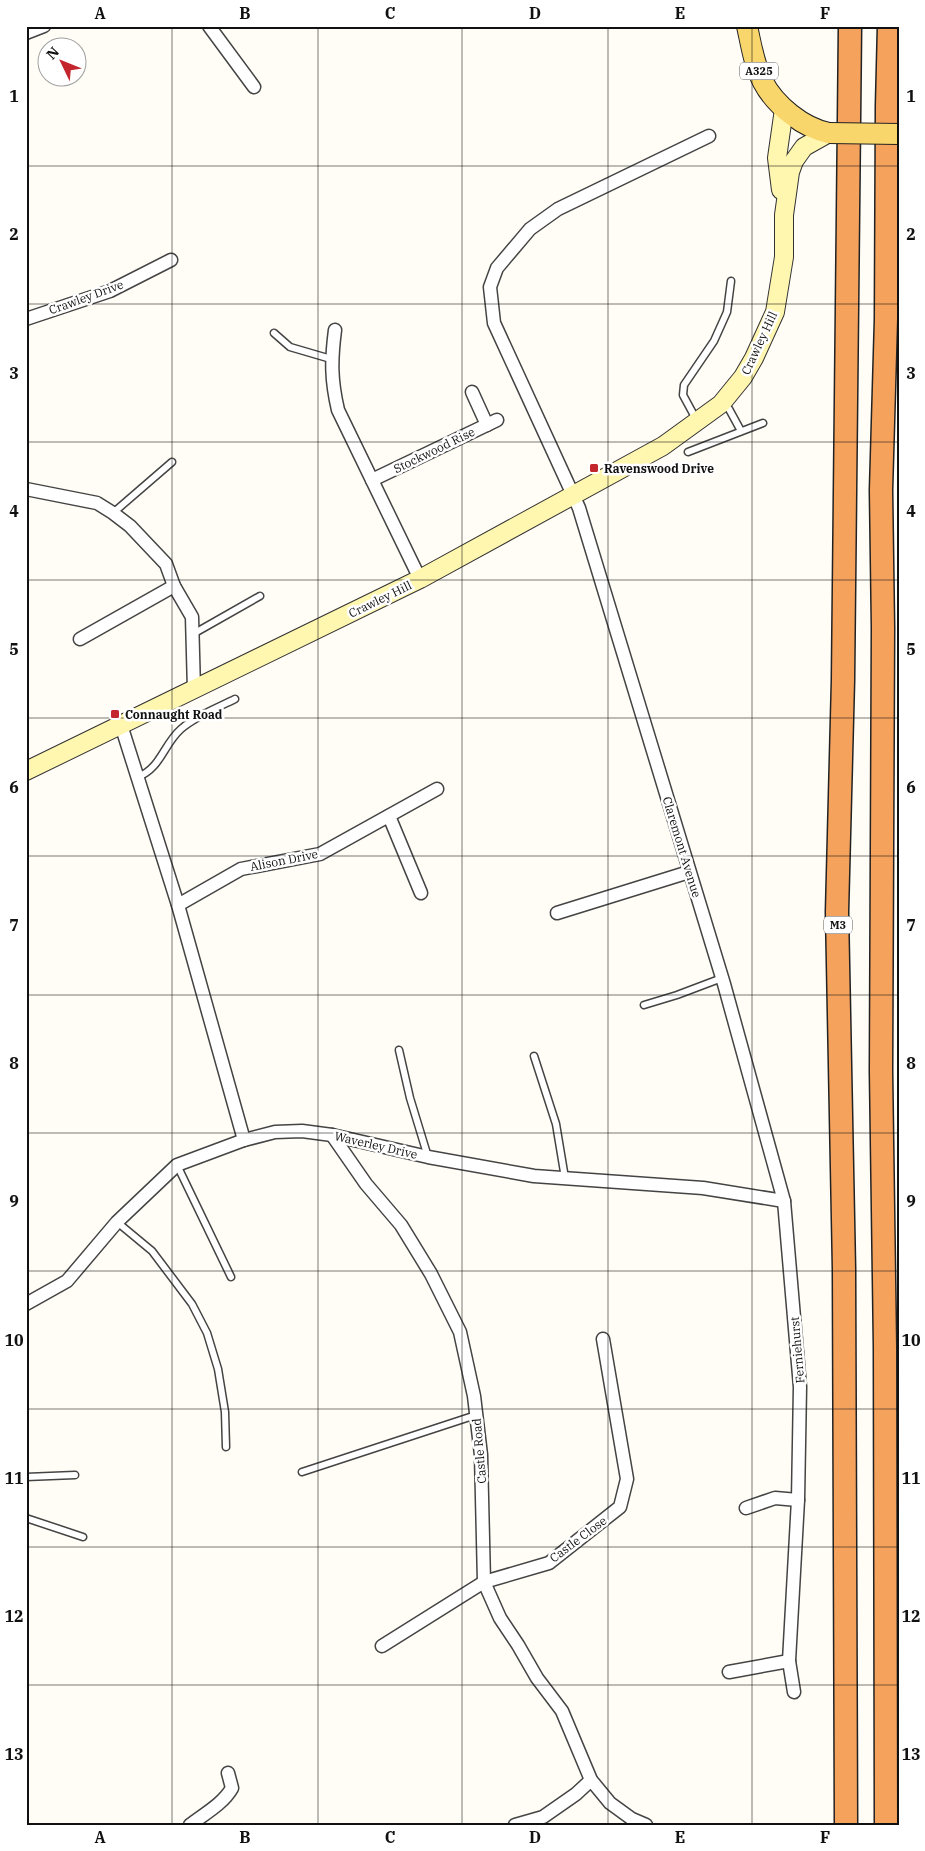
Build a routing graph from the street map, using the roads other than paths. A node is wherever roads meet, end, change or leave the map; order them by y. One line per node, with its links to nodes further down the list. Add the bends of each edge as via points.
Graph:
1 (44, 26): 6 (street)
2 (209, 26): 7 (street)
3 (747, 26): 8 (main road, A325, via 763,82)
4 (850, 26): 79 (highway, M3, via 844,680 837,912 844,1269)
5 (889, 26): 80 (highway, via 881,490 880,1071 885,1337)
6 (26, 33)
7 (254, 87)
8 (784, 109): 9 (main road, A325); 12 (street, Crawley Hill, via 777,158)
9 (823, 133): 10 (main road, A325, bridge); 12 (street, Crawley Hill, via 804,147 794,161)
10 (899, 134)
11 (709, 136): 28 (street, via 558,209 530,229 496,268 490,287 494,323)
12 (784, 215): 20 (street, Crawley Hill, via 784,257 775,312 743,378)
13 (171, 260): 15 (street, Crawley Drive, via 110,291)
14 (731, 281): 21 (lane, via 727,312 717,334 684,385 683,395)
15 (26, 319)
16 (335, 330): 18 (street)
17 (274, 333): 18 (lane, via 290,347)
18 (331, 359): 26 (street, via 338,410)
19 (472, 392): 26 (street, Stockwood Rise, via 492,422)
20 (721, 404): 21 (street, Crawley Hill); 23 (lane, via 730,410)
21 (698, 422): 28 (street, Crawley Hill, via 663,446)
22 (763, 423): 23 (lane)
23 (742, 431): 24 (lane)
24 (688, 452)
25 (172, 462): 29 (lane)
26 (372, 480): 30 (street)
27 (26, 490): 29 (street, via 97,503)
28 (572, 495): 30 (street, Crawley Hill); 42 (street, Claremont Avenue, via 579,508)
29 (114, 513): 31 (street, via 166,564)
30 (420, 579): 35 (street, Crawley Hill)
31 (174, 586): 33 (street, via 192,617); 34 (street)
32 (260, 596): 33 (lane)
33 (193, 634): 35 (street)
34 (80, 639)
35 (194, 690): 37 (street, Crawley Hill)
36 (235, 698): 39 (lane, via 181,729 150,772)
37 (121, 725): 38 (street, Crawley Hill); 39 (street)
38 (26, 771)
39 (138, 777): 44 (street)
40 (437, 789): 41 (street, Alison Drive)
41 (389, 816): 43 (street); 44 (street, Alison Drive, via 320,854 241,869)
42 (689, 872): 45 (street); 46 (street, Claremont Avenue)
43 (421, 893)
44 (178, 905): 51 (street)
45 (557, 913)
46 (722, 978): 47 (lane); 55 (street, Claremont Avenue)
47 (644, 1005)
48 (400, 1050): 52 (lane)
49 (534, 1056): 54 (lane, via 556,1124)
50 (332, 1135): 51 (street, Waverley Drive, via 275,1132); 52 (street, Waverley Drive); 60 (street, Castle Road, via 366,1184 401,1225 432,1274 460,1332)
51 (244, 1140): 53 (street, Waverley Drive)
52 (428, 1157): 54 (street, Waverley Drive, via 534,1176)
53 (177, 1165): 56 (street, Waverley Drive); 57 (lane)
54 (565, 1178): 55 (street, Waverley Drive, via 703,1188)
55 (784, 1201): 65 (street, Ferniehurst, via 800,1387)
56 (117, 1222): 58 (street, Waverley Drive, via 67,1281); 61 (lane, via 158,1258 192,1304 207,1333 218,1369 225,1412)
57 (232, 1277)
58 (26, 1304)
59 (603, 1339): 69 (street, Castle Close, via 627,1478 620,1507 548,1563)
60 (476, 1415): 62 (lane); 69 (street, Castle Road, via 481,1455)
61 (226, 1447)
62 (302, 1472)
63 (75, 1475): 64 (lane)
64 (26, 1477)
65 (798, 1500): 66 (street, via 775,1498); 71 (street, Ferniehurst)
66 (746, 1508)
67 (26, 1518): 68 (lane)
68 (82, 1536)
69 (484, 1582): 70 (street, Castle Close); 75 (street, Castle Road, via 500,1618 562,1712)
70 (382, 1646)
71 (789, 1661): 72 (street); 73 (street, Ferniehurst)
72 (729, 1672)
73 (794, 1692)
74 (228, 1773): 76 (street, via 230,1792)
75 (591, 1780): 77 (street, via 544,1817); 78 (street, Castle Road, via 610,1803)
76 (190, 1825)
77 (515, 1825)
78 (646, 1825)
79 (846, 1825)
80 (886, 1825)

